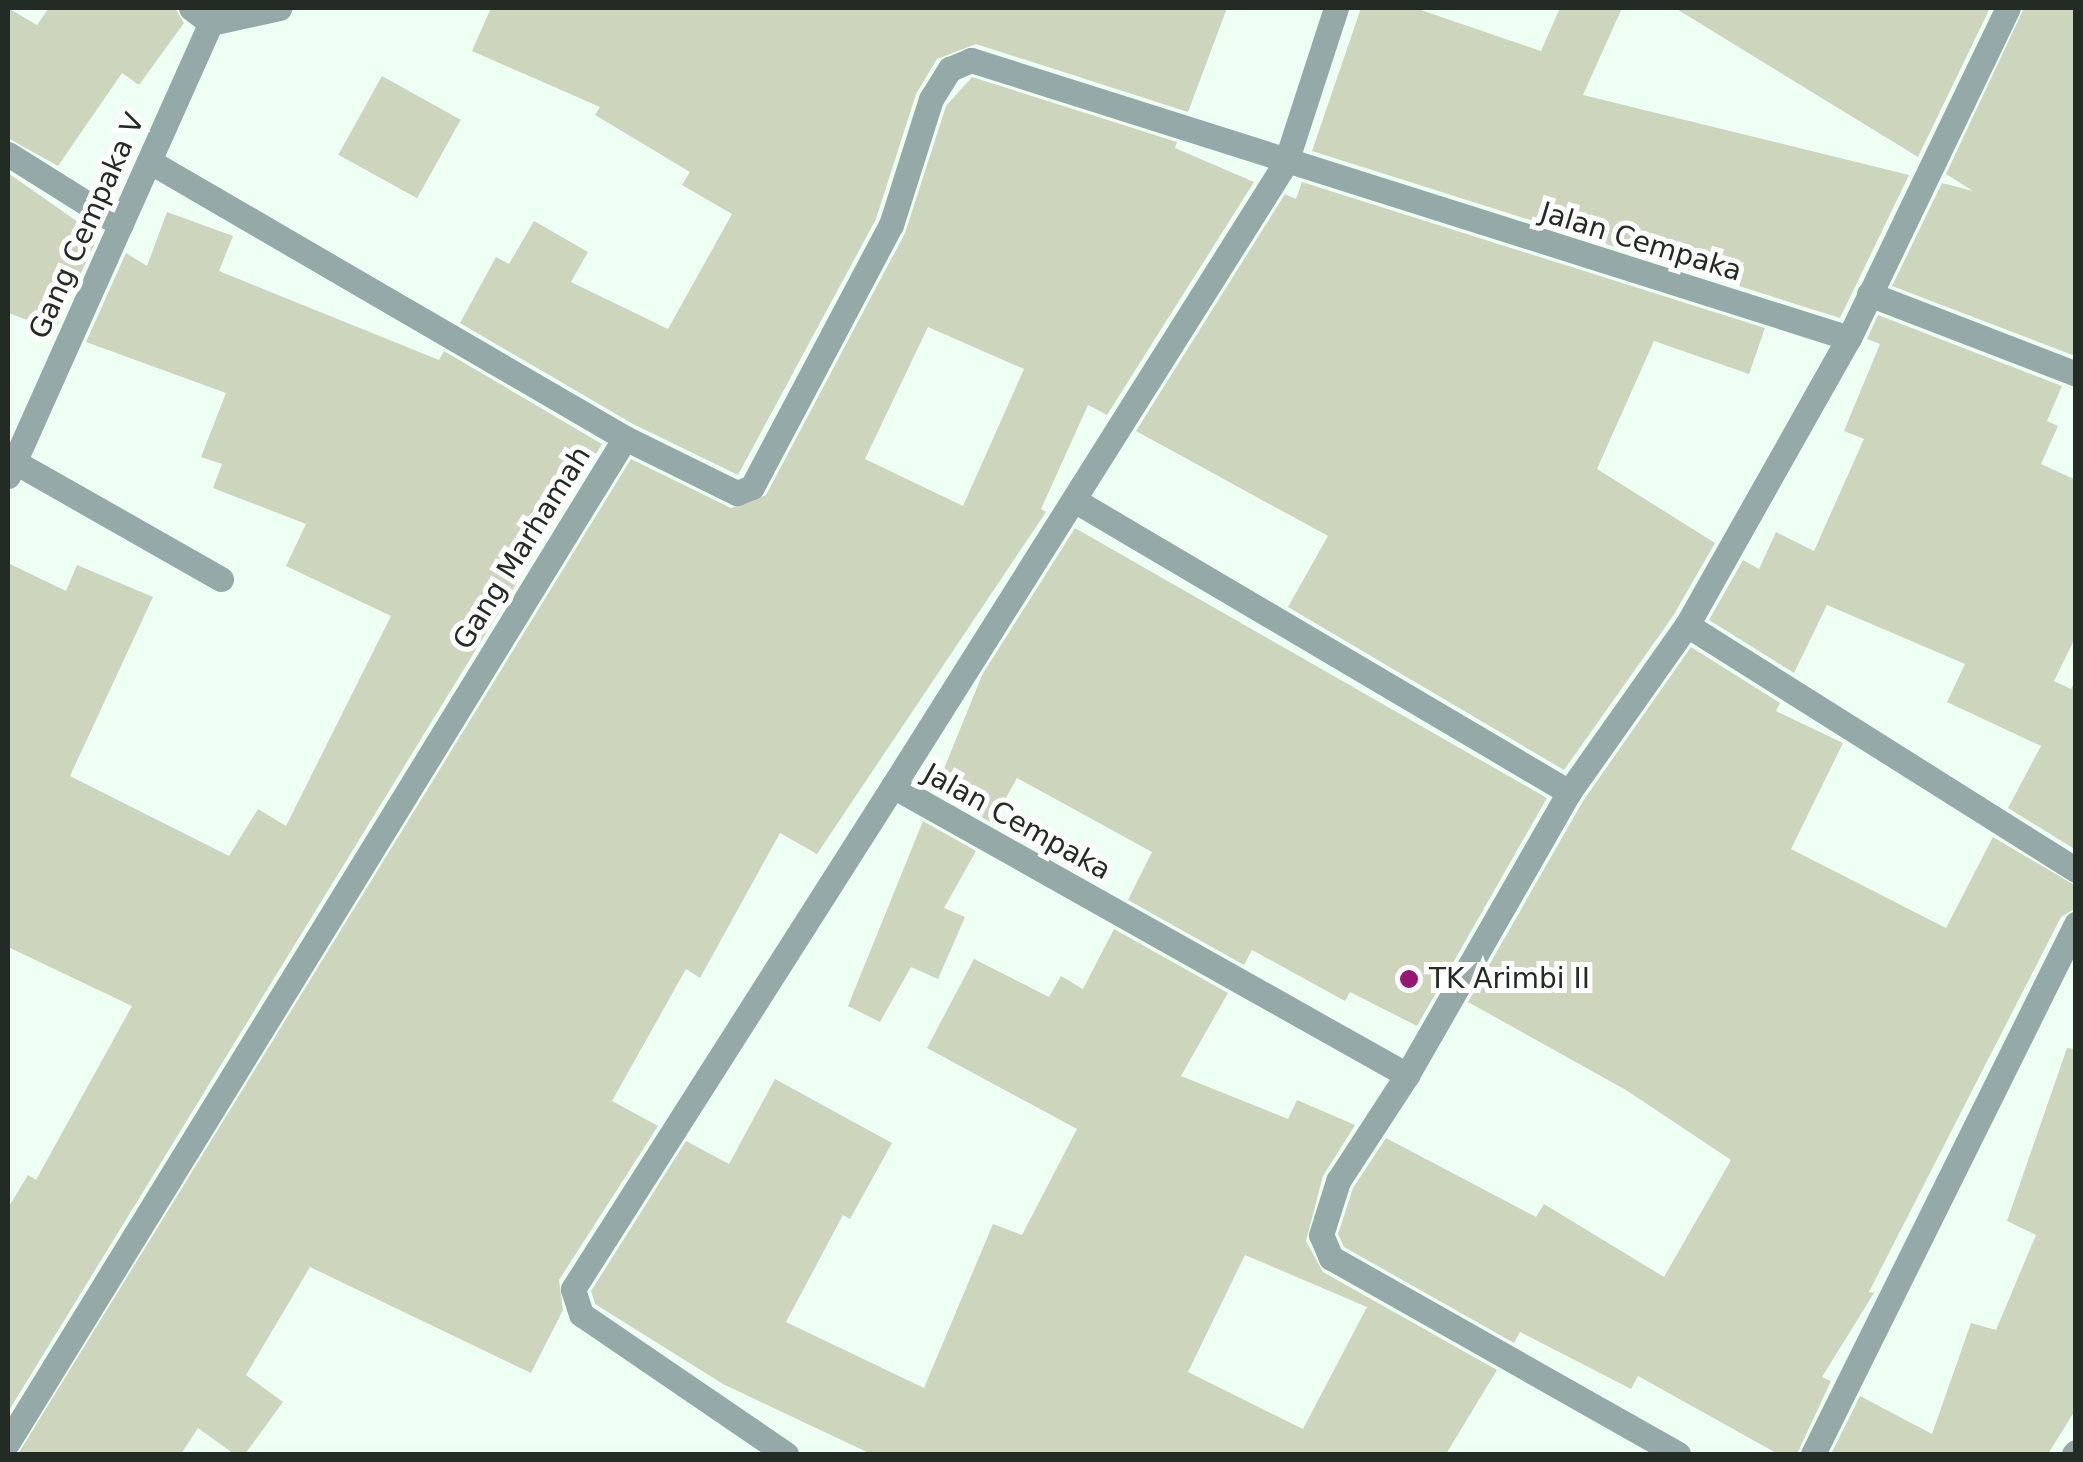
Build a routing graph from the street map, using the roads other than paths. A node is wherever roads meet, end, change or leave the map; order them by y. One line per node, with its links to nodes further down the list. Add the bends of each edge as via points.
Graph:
1 (280, 8): 4 (street)
2 (1336, 8): 7 (street)
3 (2008, 8): 9 (street)
4 (201, 15): 6 (street, Gang Cempaka V)
5 (8, 154): 8 (street)
6 (149, 161): 8 (street, Gang Cempaka V); 12 (street)
7 (1286, 162): 10 (street, Jalan Cempaka); 12 (street, Gang Marhamah, via 971,60 950,69 931,99 890,224 752,487 737,493); 14 (street, Jalan Cempaka)
8 (121, 225): 13 (street, Gang Cempaka V)
9 (1868, 294): 10 (street); 11 (street)
10 (1849, 338): 16 (street)
11 (2076, 374)
12 (625, 438): 22 (street, Gang Marhamah)
13 (10, 465): 15 (street)
14 (1074, 500): 17 (street, Jalan Cempaka); 18 (street)
15 (221, 579)
16 (1687, 625): 18 (street); 19 (street)
17 (893, 786): 21 (street, Jalan Cempaka); 23 (street, via 573,1289 581,1314)
18 (1569, 792): 21 (street)
19 (2076, 870)
20 (2076, 924): 25 (street)
21 (1407, 1076): 24 (street, via 1338,1181 1321,1234 1331,1258)
22 (8, 1442)
23 (786, 1454)
24 (1678, 1454)
25 (1814, 1454)

